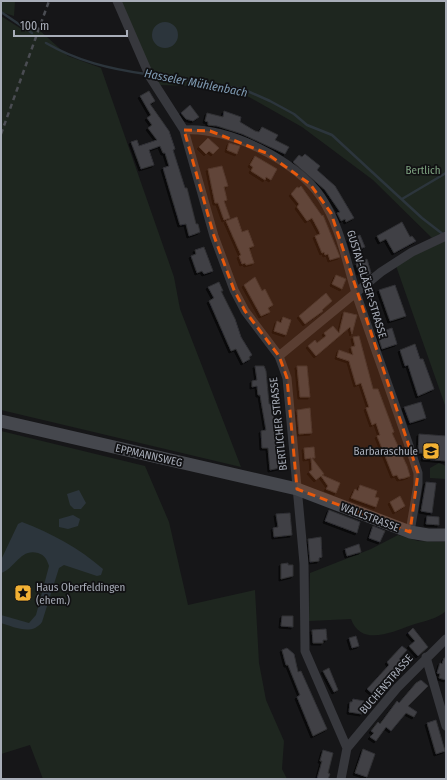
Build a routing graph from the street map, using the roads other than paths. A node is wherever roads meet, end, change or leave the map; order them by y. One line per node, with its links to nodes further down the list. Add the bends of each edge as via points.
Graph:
1 (117, 1): 2 (street, BERTLICHER STRASSE, via 150,77)
2 (184, 130): 4 (street, GUSTAV-GLÄSER-STRASSE, via 210,131 249,144 282,162 310,184 331,213 340,235); 5 (street, BERTLICHER STRASSE, via 214,236 234,290 245,311)
3 (446, 236): 4 (street, via 395,263)
4 (356, 293): 5 (street); 8 (street, GUSTAV-GLÄSER-STRASSE, via 418,473)
5 (279, 356): 7 (street, BERTLICHER STRASSE, via 287,378)
6 (1, 421): 7 (street, EPPMANNSWEG)
7 (297, 489): 8 (street, WALLSTRASSE); 13 (street, BERTLICHER STRASSE, via 304,563 305,651)
8 (410, 532): 9 (street, WALLSTRASSE)
9 (446, 535)
10 (446, 639): 11 (street, BUCHENSTRASSE)
11 (426, 657): 12 (street); 13 (street, BUCHENSTRASSE)
12 (446, 726)
13 (347, 748): 14 (street)
14 (341, 779)

